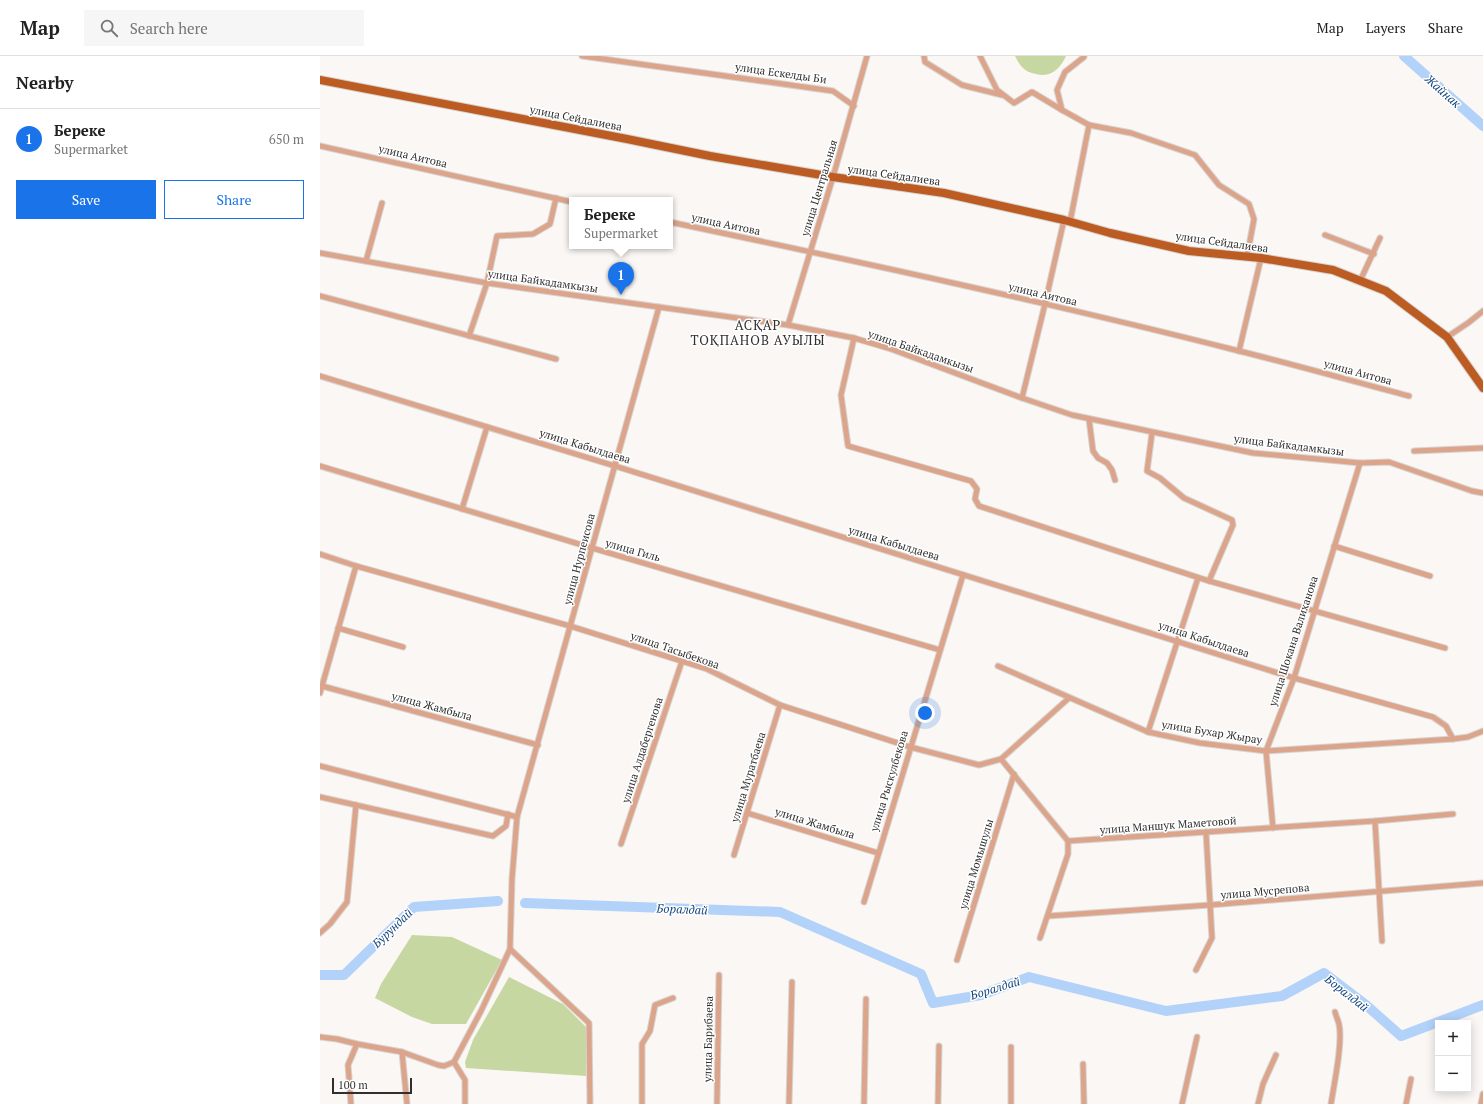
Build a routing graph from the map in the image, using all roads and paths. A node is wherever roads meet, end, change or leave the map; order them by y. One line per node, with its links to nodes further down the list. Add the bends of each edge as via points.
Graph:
1 (582, 56): 6 (street, улица Ескелды Би)
2 (867, 56): 9 (street, улица Центральная)
3 (924, 56): 8 (street, via 925,62 962,85)
4 (980, 56): 8 (street, via 997,90)
5 (1084, 56): 10 (street, via 1065,72 1057,90)
6 (623, 59): 9 (street, улица Ескелды Би, via 833,91)
7 (320, 80): 13 (main road, улица Сейдалиева, via 710,156)
8 (1005, 96): 10 (street, via 1014,103 1032,92)
9 (854, 106): 13 (street, улица Центральная)
10 (1062, 110): 11 (street)
11 (1089, 125): 17 (street); 24 (street, via 1131,133 1195,155 1219,186 1249,204 1254,219)
12 (320, 146): 14 (street, улица Аитова)
13 (833, 177): 17 (main road, улица Сейдалиева, via 944,193); 21 (street, улица Центральная)
14 (556, 198): 15 (street, улица Аитова); 28 (street, via 550,224 533,234 497,236)
15 (569, 201)
16 (382, 203): 26 (street)
17 (1067, 221): 24 (main road, улица Сейдалиева, via 1189,251); 30 (street)
18 (673, 223): 21 (street, улица Аитова)
19 (1325, 235): 23 (street)
20 (1380, 238): 23 (street)
21 (810, 252): 30 (street, улица Аитова); 33 (street, улица Центральная)
22 (320, 253): 26 (street, улица Байкадамкызы)
23 (1374, 254): 27 (street)
24 (1247, 257): 25 (main road, улица Сейдалиева)
25 (1261, 258): 27 (main road, улица Сейдалиева, via 1333,270); 37 (street)
26 (366, 261): 28 (street, улица Байкадамкызы)
27 (1360, 281): 35 (main road, улица Сейдалиева, via 1386,291)
28 (487, 283): 31 (street, улица Байкадамкызы); 34 (street)
29 (320, 296): 34 (street)
30 (1045, 304): 37 (street, улица Аитова); 42 (street)
31 (659, 307): 33 (street, улица Байкадамкызы); 50 (street, улица Нурпеисова)
32 (1483, 311): 35 (street)
33 (788, 325): 36 (street, улица Байкадамкызы)
34 (469, 336): 38 (street)
35 (1446, 337): 40 (main road, улица Сейдалиева)
36 (854, 338): 42 (street, улица Байкадамкызы, via 891,349); 60 (street, via 841,395 848,446 971,481 977,488 975,500 979,506)
37 (1239, 351): 41 (street, улица Аитова)
38 (556, 359)
39 (320, 376): 44 (street, улица Кабылдаева)
40 (1483, 388)
41 (1409, 396)
42 (1022, 398): 43 (street, улица Байкадамкызы)
43 (1089, 419): 45 (street, улица Байкадамкызы); 51 (street, via 1093,451 1098,458 1107,463)
44 (487, 427): 50 (street, улица Кабылдаева); 53 (street)
45 (1152, 433): 48 (street, улица Байкадамкызы, via 1253,453); 61 (street, via 1146,471 1160,478 1184,498 1232,520 1233,525)
46 (1483, 448): 47 (street)
47 (1414, 451)
48 (1360, 463): 52 (street, улица Байкадамкызы, via 1389,462); 54 (street, улица Шокана Валиханова)
49 (320, 466): 53 (street, улица Гиль)
50 (615, 466): 55 (street, улица Нурпеисова); 58 (street, улица Кабылдаева)
51 (1115, 480)
52 (1483, 493)
53 (462, 509): 55 (street, улица Гиль)
54 (1334, 546): 59 (street); 62 (street, улица Шокана Валиханова)
55 (592, 548): 63 (street, улица Нурпеисова); 68 (street, улица Гиль)
56 (320, 554): 57 (street, улица Тасыбекова)
57 (356, 566): 63 (street, улица Тасыбекова); 64 (street)
58 (963, 575): 65 (street, улица Кабылдаева); 68 (street, улица Рыскулбекова)
59 (1430, 576)
60 (1198, 578): 61 (street); 65 (street)
61 (1209, 581): 62 (street)
62 (1315, 612): 67 (street); 71 (street, улица Шокана Валиханова)
63 (570, 626): 69 (street, улица Тасыбекова); 79 (street, улица Нурпеисова)
64 (338, 628): 66 (street); 72 (street)
65 (1177, 641): 71 (street, улица Кабылдаева); 77 (street)
66 (403, 647)
67 (1445, 648)
68 (940, 650): 80 (street, улица Рыскулбекова)
69 (682, 661): 75 (street, улица Тасыбекова, via 707,669); 95 (street, улица Алдабергенова)
70 (998, 666): 74 (street, улица Бухар Жырау)
71 (1294, 678): 78 (street, улица Кабылдаева, via 1433,717 1446,726); 81 (street, улица Шокана Валиханова)
72 (322, 686): 73 (street); 79 (street, улица Жамбыла)
73 (320, 693)
74 (1069, 698): 77 (street, улица Бухар Жырау); 82 (street, улица Тасыбекова)
75 (780, 705): 80 (street, улица Тасыбекова); 87 (street, улица Муратбаева)
76 (1483, 731): 78 (street, улица Бухар Жырау)
77 (1148, 732): 81 (street, улица Бухар Жырау, via 1200,743)
78 (1454, 739): 81 (street, улица Бухар Жырау)
79 (538, 745): 90 (street, улица Нурпеисова)
80 (910, 747): 82 (street, улица Тасыбекова, via 979,765); 96 (street, улица Рыскулбекова)
81 (1266, 750): 92 (street, улица Шокана Валиханова)
82 (1001, 759): 84 (street)
83 (320, 766): 88 (street)
84 (1014, 774): 94 (street); 107 (street, улица Момышулы)
85 (320, 797): 86 (street)
86 (356, 805): 88 (street, via 493,836 506,826); 103 (street, via 347,902)
87 (747, 813): 96 (street, улица Жамбыла); 97 (street, улица Муратбаева)
88 (508, 814): 90 (street)
89 (1453, 814): 91 (street, улица Маншук Маметовой)
90 (517, 817): 106 (street, улица Нурпеисова)
91 (1375, 821): 92 (street, улица Маншук Маметовой); 99 (street)
92 (1273, 828): 93 (street, улица Маншук Маметовой)
93 (1206, 832): 94 (street, улица Маншук Маметовой); 101 (street)
94 (1068, 841): 102 (street, via 1068,854)
95 (621, 844)
96 (878, 853): 100 (street, улица Рыскулбекова)
97 (734, 855)
98 (1483, 883): 99 (street, улица Мусрепова)
99 (1378, 891): 101 (street, улица Мусрепова); 105 (street)
100 (864, 902)
101 (1210, 905): 102 (street, улица Мусрепова); 108 (street, via 1212,938)
102 (1048, 916): 104 (street)
103 (320, 934)
104 (1040, 938)
105 (1382, 941)
106 (510, 949): 121 (street); 128 (street, via 590,1023)
107 (957, 960)
108 (1196, 970)
109 (719, 975): 130 (street, улица Барибаева)
110 (792, 982): 131 (street)
111 (673, 998): 129 (street, via 655,1005 650,1031 642,1044)
112 (866, 999): 132 (street)
113 (1334, 1012): 138 (street, via 1340,1038)
114 (320, 1037): 116 (street)
115 (1196, 1037): 136 (street)
116 (357, 1044): 119 (street); 125 (street, via 348,1066)
117 (939, 1046): 133 (street)
118 (1011, 1048): 134 (street)
119 (402, 1052): 121 (street, via 438,1065 444,1066); 126 (street)
120 (1276, 1055): 137 (street, via 1263,1084)
121 (454, 1062): 127 (street, via 465,1080)
122 (1084, 1064): 135 (street)
123 (1411, 1079): 139 (street)
124 (1483, 1094): 140 (street)
125 (351, 1104)
126 (406, 1104)
127 (465, 1104)
128 (590, 1104)
129 (642, 1104)
130 (717, 1104)
131 (790, 1104)
132 (864, 1104)
133 (938, 1104)
134 (1011, 1104)
135 (1084, 1104)
136 (1182, 1104)
137 (1258, 1104)
138 (1331, 1104)
139 (1406, 1104)
140 (1481, 1104)

